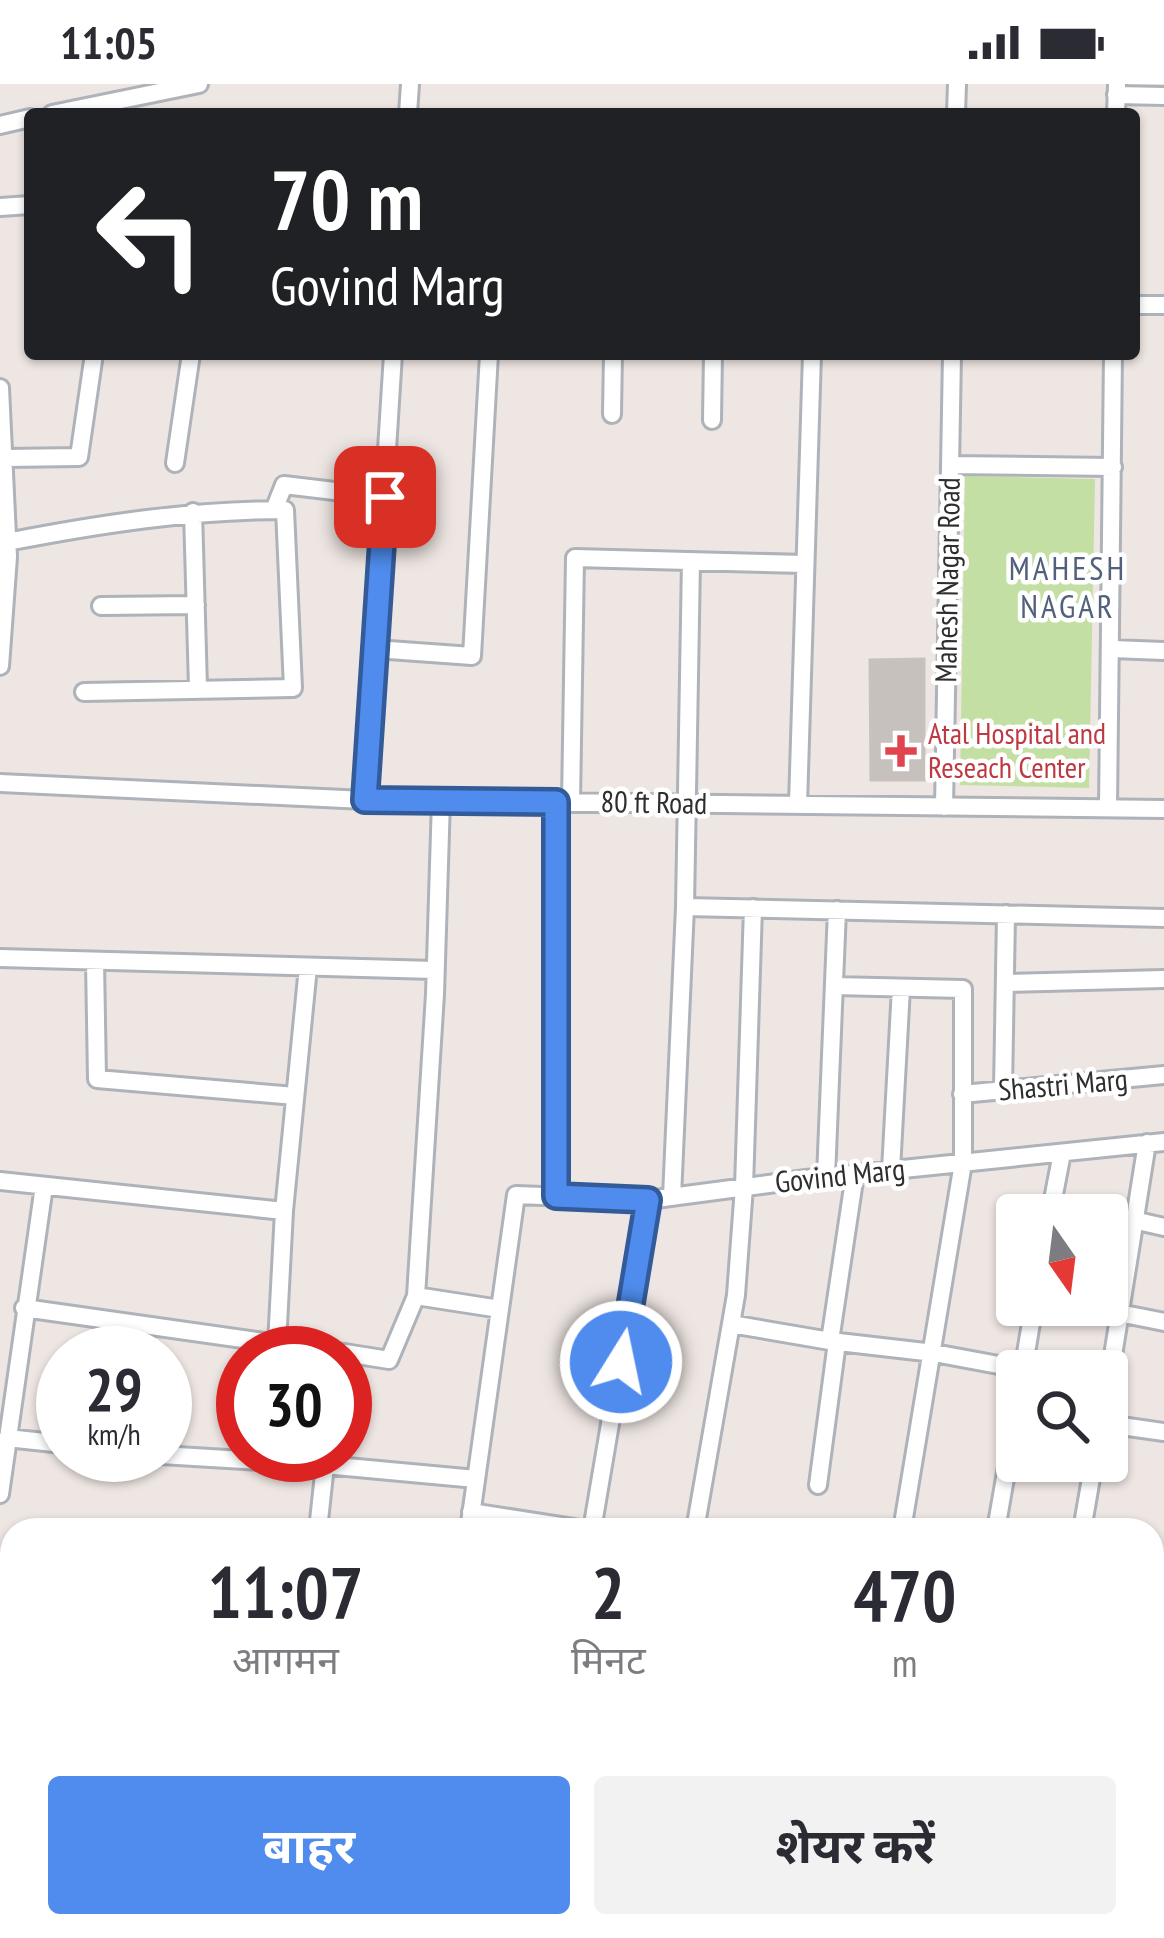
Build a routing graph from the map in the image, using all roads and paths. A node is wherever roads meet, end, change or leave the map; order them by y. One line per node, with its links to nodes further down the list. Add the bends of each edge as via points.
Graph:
1 (199, 84): 4 (street)
2 (1117, 89): 3 (street)
3 (1164, 95)
4 (81, 108)
5 (93, 360): 17 (street, via 79,457)
6 (190, 360): 18 (street)
7 (393, 360): 21 (street)
8 (489, 360): 30 (street, via 472,656)
9 (613, 360): 15 (street)
10 (713, 360): 16 (street)
11 (812, 360): 26 (street)
12 (952, 360): 19 (street, Mahesh Nagar Road)
13 (1113, 360): 20 (street)
14 (0, 388): 17 (street)
15 (612, 414)
16 (712, 420)
17 (4, 458): 24 (street)
18 (175, 463)
19 (950, 465): 20 (street); 42 (street, Mahesh Nagar Road)
20 (1113, 467): 31 (street)
21 (385, 497): 22 (street, via 284,484); 30 (street)
22 (274, 510): 23 (street); 34 (street, via 285,510 293,688)
23 (193, 512): 24 (street); 28 (street)
24 (7, 542): 29 (street)
25 (691, 561): 26 (street); 39 (street, via 575,558); 40 (street)
26 (805, 564): 41 (street)
27 (101, 605): 28 (street)
28 (196, 605): 34 (street)
29 (1, 637): 33 (street)
30 (375, 649): 37 (street)
31 (1112, 650): 32 (street); 43 (street)
32 (1164, 651)
33 (0, 666)
34 (198, 688): 35 (street)
35 (84, 692)
36 (0, 784): 37 (street, 80 ft Road)
37 (365, 800): 38 (street, 80 ft Road)
38 (441, 800): 39 (street, 80 ft Road); 53 (street)
39 (564, 802): 40 (street, 80 ft Road); 72 (street)
40 (686, 804): 41 (street, 80 ft Road); 45 (street)
41 (798, 804): 42 (street, 80 ft Road)
42 (944, 807): 43 (street, 80 ft Road)
43 (1108, 808): 44 (street, 80 ft Road)
44 (1164, 809)
45 (685, 907): 46 (street); 73 (street)
46 (753, 908): 47 (street); 70 (street)
47 (837, 910): 48 (street); 56 (street)
48 (1006, 914): 49 (street); 55 (street)
49 (1164, 918)
50 (0, 958): 51 (street)
51 (95, 961): 52 (street); 61 (street, via 97,1078)
52 (308, 967): 53 (street); 61 (street)
53 (434, 970): 79 (street)
54 (1164, 979): 55 (street)
55 (1005, 983): 59 (street)
56 (834, 986): 57 (street); 67 (street)
57 (902, 988): 60 (street, via 963,989); 65 (street)
58 (1164, 1075): 59 (street, Shastri Marg)
59 (1003, 1090): 60 (street, Shastri Marg)
60 (962, 1094): 64 (street)
61 (295, 1096): 75 (street)
62 (1156, 1142): 63 (street, Govind Marg); 76 (street)
63 (1062, 1153): 64 (street, Govind Marg); 71 (street)
64 (963, 1163): 65 (street, Govind Marg); 88 (street)
65 (891, 1170): 66 (street, Govind Marg)
66 (855, 1174): 67 (street, Govind Marg); 87 (street)
67 (826, 1177): 70 (street, Govind Marg)
68 (0, 1181): 69 (street)
69 (44, 1186): 75 (street); 80 (street)
70 (744, 1187): 73 (street, Govind Marg); 84 (street)
71 (1053, 1194)
72 (556, 1196): 74 (street, Govind Marg); 81 (street, Govind Marg, via 516,1195)
73 (672, 1197): 74 (street, Govind Marg)
74 (648, 1200): 105 (street)
75 (284, 1211): 85 (street)
76 (1133, 1220): 77 (street); 78 (street)
77 (1164, 1226)
78 (1128, 1253)
79 (416, 1296): 81 (street); 89 (street, via 389,1360)
80 (24, 1308): 86 (street); 91 (street)
81 (500, 1309): 97 (street)
82 (1128, 1315): 83 (street)
83 (1164, 1322)
84 (731, 1324): 87 (street); 106 (street)
85 (278, 1326)
86 (216, 1335)
87 (833, 1342): 88 (street); 101 (street)
88 (934, 1353): 90 (street); 107 (street)
89 (372, 1357)
90 (996, 1365)
91 (8, 1367): 94 (street)
92 (1128, 1427): 93 (street)
93 (1164, 1432)
94 (7, 1438): 95 (street); 102 (street)
95 (36, 1441)
96 (372, 1469): 97 (street)
97 (476, 1479): 104 (street)
98 (323, 1482): 103 (street)
99 (1004, 1482): 108 (street)
100 (1090, 1482): 109 (street)
101 (818, 1485)
102 (0, 1494)
103 (319, 1518)
104 (470, 1518)
105 (591, 1518)
106 (697, 1518)
107 (904, 1518)
108 (998, 1518)
109 (1084, 1518)

